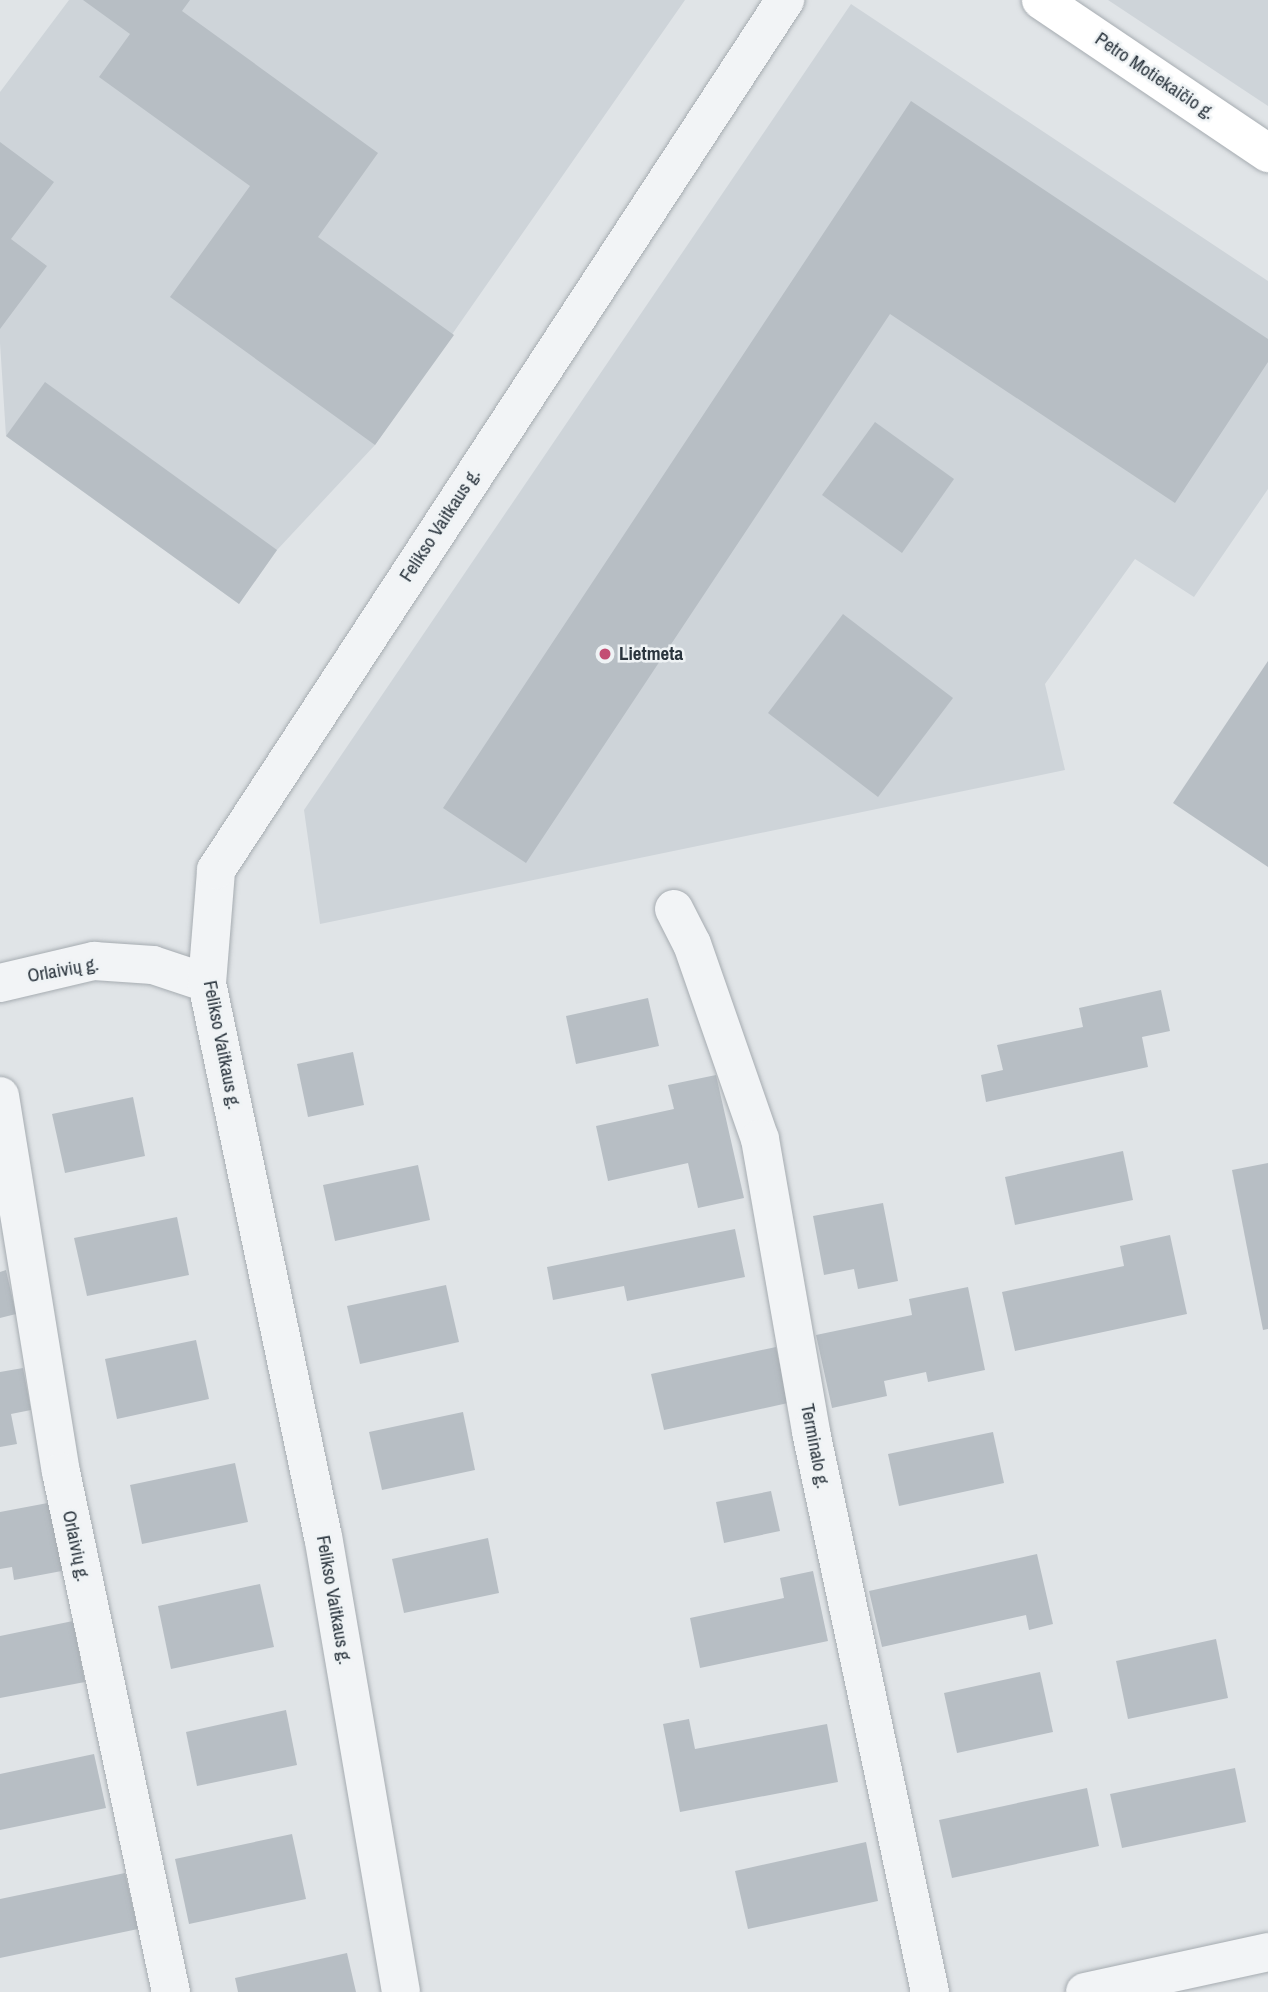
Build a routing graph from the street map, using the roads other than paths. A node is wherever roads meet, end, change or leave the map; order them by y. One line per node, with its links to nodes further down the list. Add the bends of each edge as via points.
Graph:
1 (785, 0): 6 (street, Felikso Vaitkaus g., via 216,870)
2 (1041, 0): 3 (main road, Petro Motiekaičio g.)
3 (1268, 153)
4 (674, 909): 11 (street, Terminalo g., via 692,944 760,1139 811,1432)
5 (0, 983): 6 (street, Orlaivių g., via 94,961 153,965)
6 (207, 983): 10 (street, Felikso Vaitkaus g., via 323,1537)
7 (0, 1096): 9 (street, Orlaivių g., via 61,1472)
8 (1268, 1952): 12 (street)
9 (171, 1992)
10 (401, 1992)
11 (930, 1992)
12 (1085, 1992)

